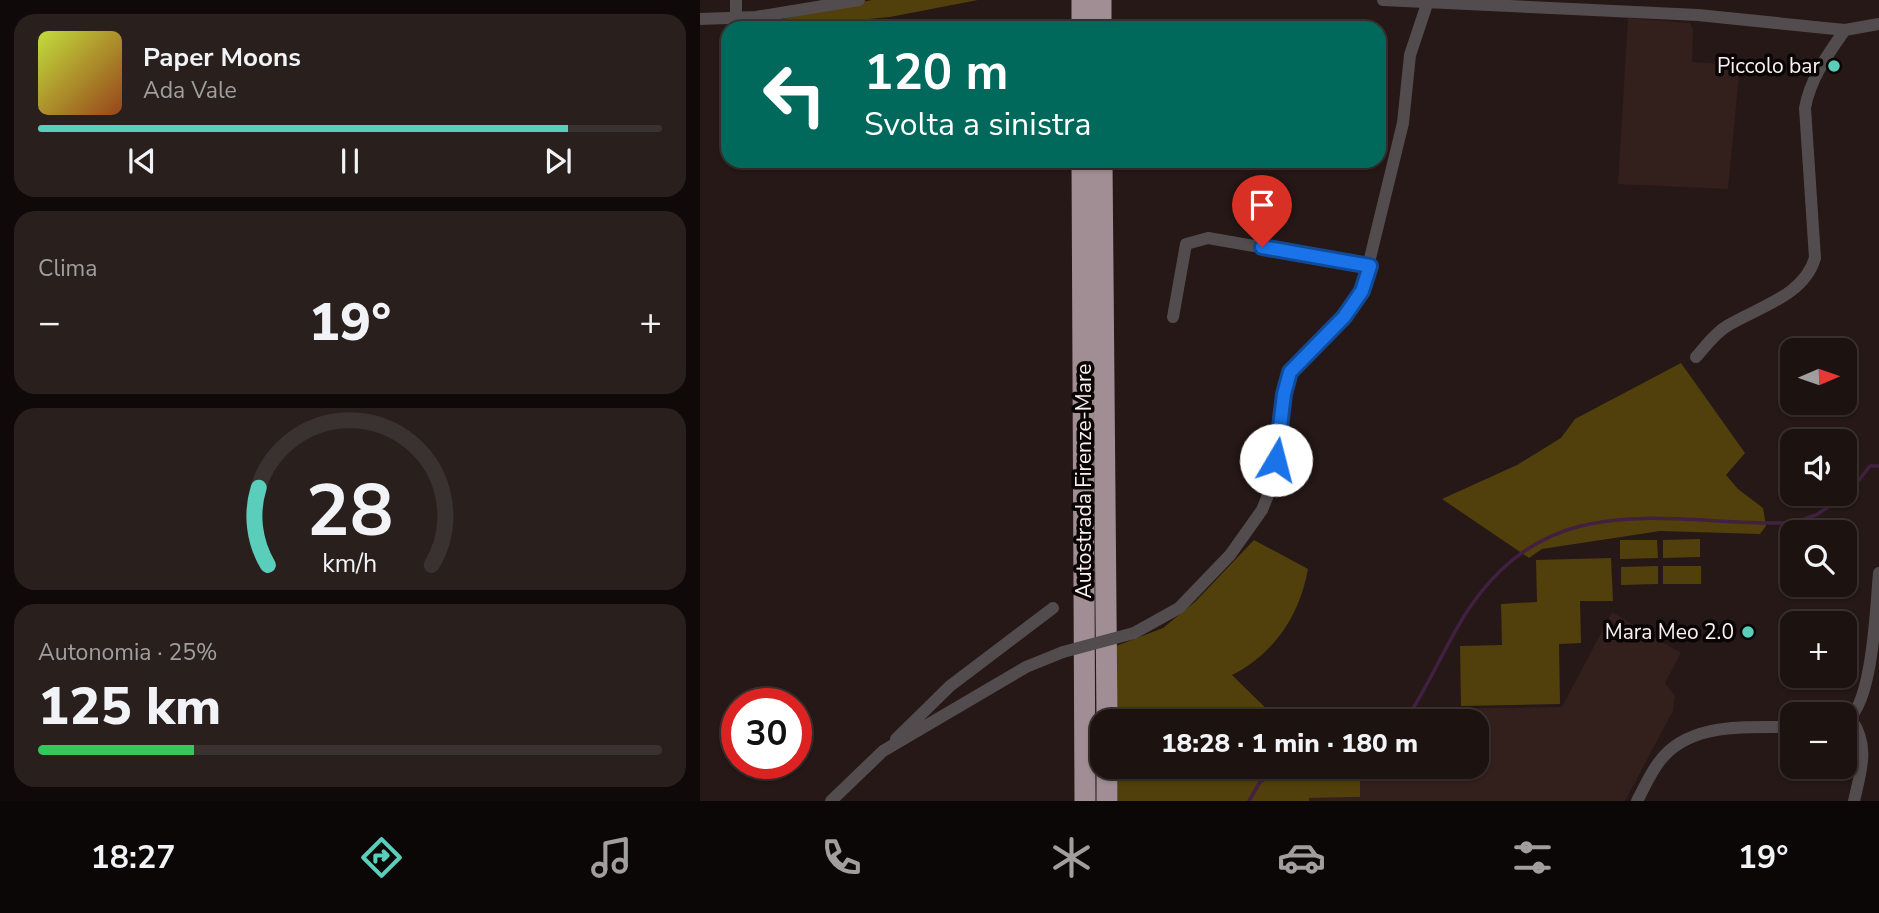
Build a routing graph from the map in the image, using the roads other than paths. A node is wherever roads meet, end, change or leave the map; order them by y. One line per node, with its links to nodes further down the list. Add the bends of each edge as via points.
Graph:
1 (736, 0): 8 (street)
2 (859, 0): 8 (street, via 756,17)
3 (1082, 0): 10 (highway)
4 (1101, 0): 11 (highway)
5 (1383, 0): 7 (street)
6 (1443, 2): 7 (street); 13 (street, via 1698,15)
7 (1427, 4): 16 (street, via 1410,55 1403,123)
8 (736, 16): 9 (street)
9 (700, 19)
10 (1082, 21)
11 (1101, 21)
12 (1879, 24): 13 (street)
13 (1844, 30): 18 (street, via 1815,78 1805,108 1815,258 1811,272 1797,288 1723,328)
14 (1082, 168): 28 (highway, Autostrada Firenze-Mare)
15 (1102, 168): 21 (highway, Autostrada Firenze-Mare)
16 (1370, 266): 17 (street, via 1196,239 1186,244); 25 (street, bridge, via 1362,291 1344,317 1290,372 1273,483 1262,510 1230,555 1179,608 1134,633 1026,667)
17 (1173, 317)
18 (1696, 357)
19 (1879, 573): 22 (street, via 1868,669)
20 (1054, 608): 25 (street, via 950,686)
21 (1107, 709)
22 (1857, 709)
23 (1780, 728): 30 (street, via 1708,731 1679,743 1659,761)
24 (1857, 728): 31 (street, via 1865,748)
25 (883, 751): 27 (street)
26 (1107, 779): 29 (highway)
27 (831, 801)
28 (1085, 801)
29 (1107, 801)
30 (1637, 801)
31 (1854, 801)

